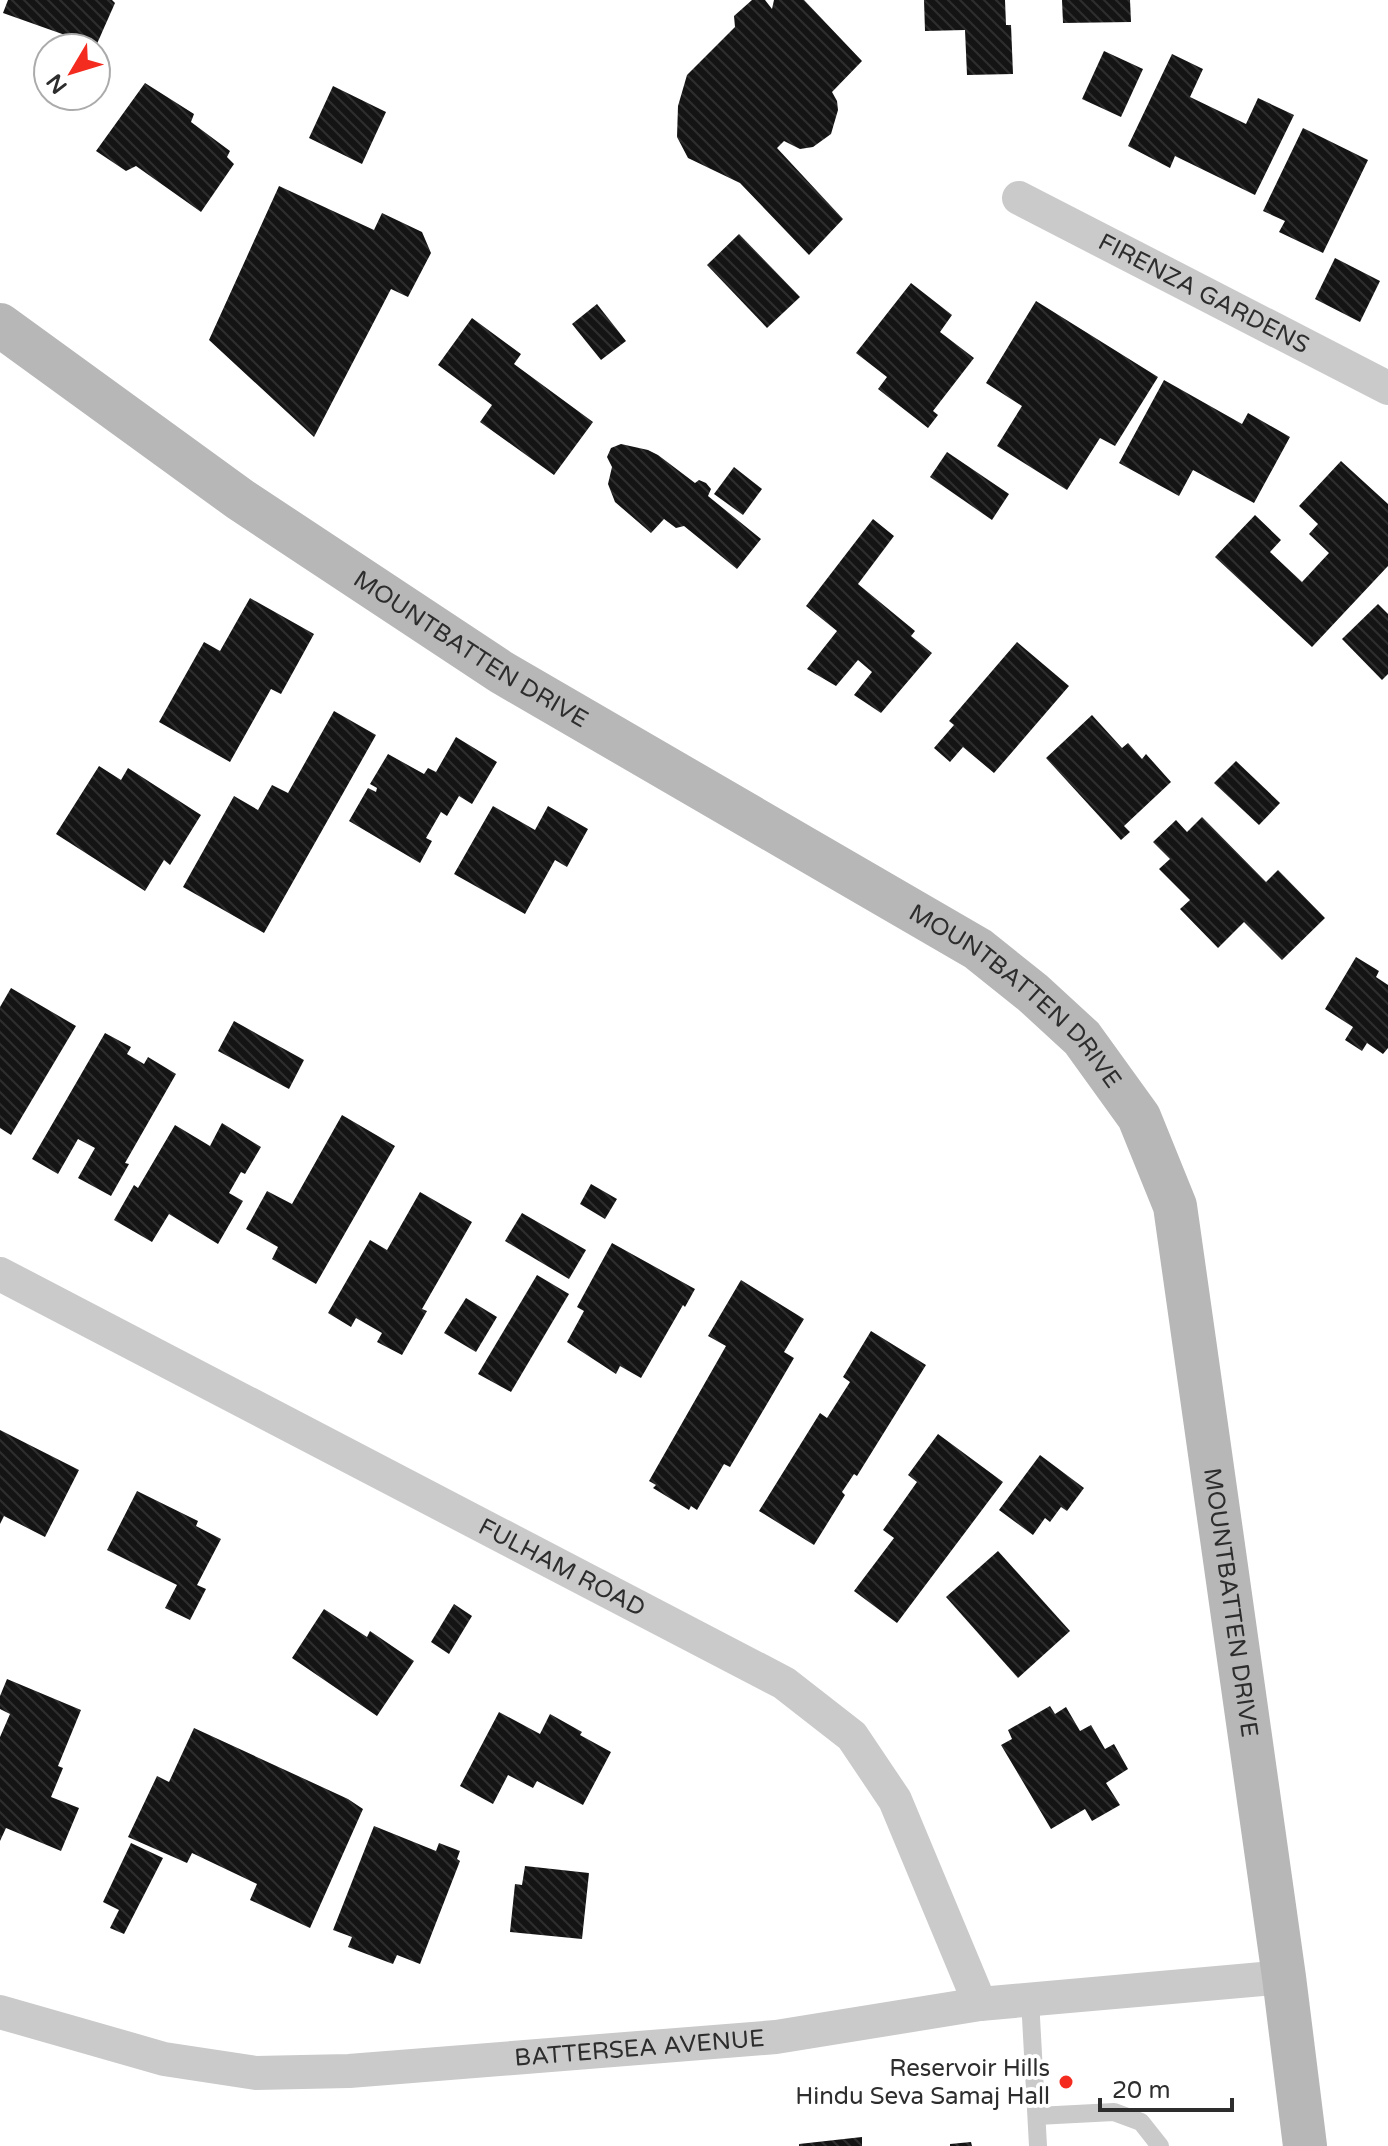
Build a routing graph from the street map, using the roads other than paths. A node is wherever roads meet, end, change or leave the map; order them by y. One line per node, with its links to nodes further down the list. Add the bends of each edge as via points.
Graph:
1 (1019, 198): 3 (street, FIRENZA GARDENS)
2 (0, 325): 5 (main road, MOUNTBATTEN DRIVE, via 241,500 501,672 978,949 1082,1038 1139,1117 1175,1206)
3 (1388, 388)
4 (0, 1274): 7 (street, FULHAM ROAD, via 784,1683 852,1736 895,1800)
5 (1284, 1977): 6 (street, BATTERSEA AVENUE); 12 (main road, MOUNTBATTEN DRIVE)
6 (1030, 1999): 7 (street, BATTERSEA AVENUE); 9 (lane)
7 (980, 2004): 8 (street, BATTERSEA AVENUE, via 776,2037 349,2071 256,2073 164,2059)
8 (0, 2012)
9 (1037, 2116): 10 (lane); 11 (lane, via 1114,2112 1141,2122)
10 (1038, 2146)
11 (1160, 2146)
12 (1305, 2146)

